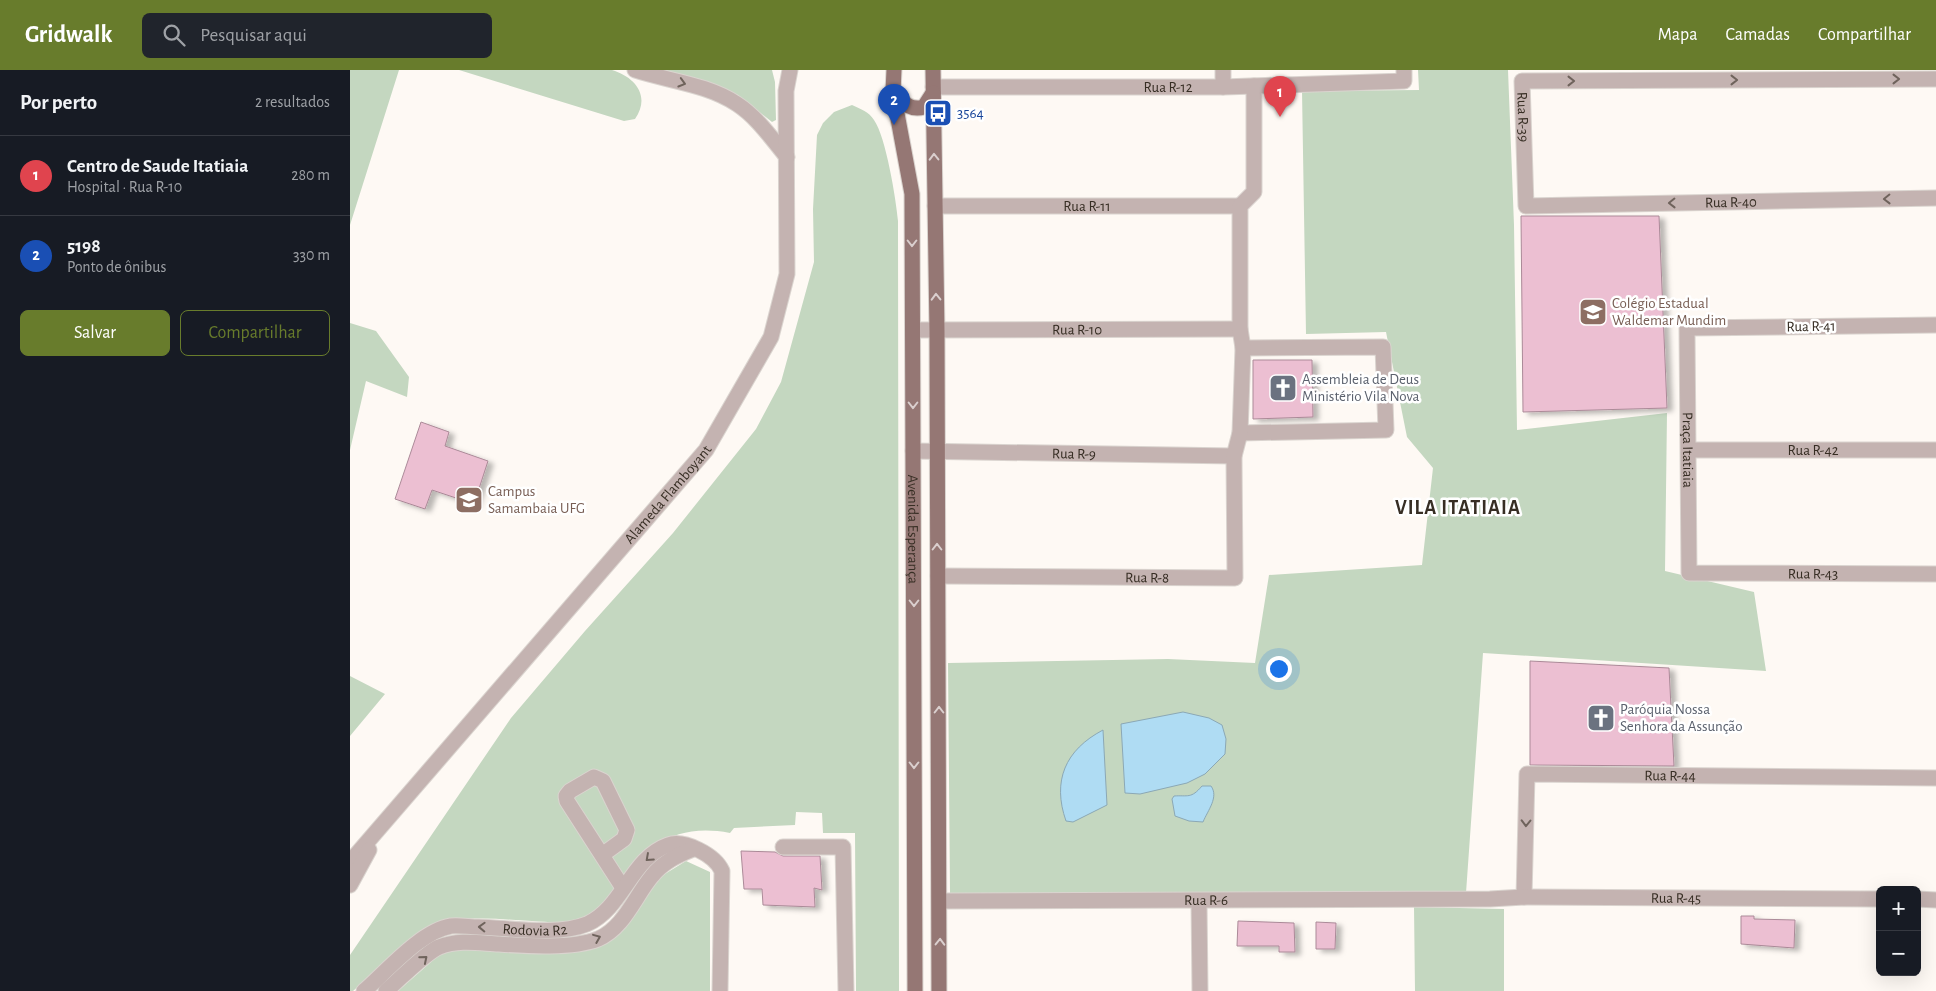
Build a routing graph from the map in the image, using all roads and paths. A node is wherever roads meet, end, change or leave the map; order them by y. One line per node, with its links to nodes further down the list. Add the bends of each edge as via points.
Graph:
1 (635, 70): 14 (street, one-way to 14, via 728,99)
2 (779, 70): 12 (street, Alameda Flamboyant)
3 (790, 70): 12 (street, Alameda Flamboyant)
4 (894, 70): 13 (main road, Avenida Esperança)
5 (933, 70): 11 (main road, Avenida Esperança)
6 (1223, 70): 10 (street)
7 (1404, 76): 9 (street, Rua R-12)
8 (1936, 79): 20 (street, Rua R-39, one-way to 8, via 1522,81)
9 (1254, 86): 10 (street, Rua R-12); 19 (street, via 1254,192)
10 (1223, 87): 11 (street, Rua R-12)
11 (933, 90): 13 (main road, via 924,107 915,109 906,106); 18 (main road, Avenida Esperança, one-way to 11)
12 (786, 91): 15 (street, Alameda Flamboyant)
13 (893, 92): 24 (main road, Avenida Esperança, one-way to 24, via 912,194)
14 (753, 118): 15 (street, via 776,130); 16 (street)
15 (787, 127): 16 (street, Alameda Flamboyant)
16 (787, 157): 37 (street, Alameda Flamboyant, via 787,274 771,337 706,450)
17 (1936, 198): 20 (street, Rua R-40, one-way to 20)
18 (936, 206): 19 (street, Rua R-11); 25 (main road, Avenida Esperança, one-way to 18)
19 (1240, 206): 23 (street)
20 (1526, 206)
21 (1936, 325): 22 (street, Rua R-41)
22 (1687, 328): 28 (street, Praça Itatiaia)
23 (1240, 329): 25 (street, Rua R-10); 26 (street)
24 (913, 330): 25 (street, Rua R-10); 30 (main road, Avenida Esperança, one-way to 30)
25 (937, 331): 31 (main road, Avenida Esperança)
26 (1243, 348): 27 (street); 27 (street, via 1383,347 1386,430)
27 (1240, 433): 32 (street)
28 (1689, 450): 29 (street, Rua R-42); 33 (street, Praça Itatiaia)
29 (1936, 450)
30 (913, 451): 31 (street, Rua R-9); 56 (main road, Avenida Esperança, one-way to 56)
31 (937, 451): 32 (street, Rua R-9); 35 (main road, Avenida Esperança, one-way to 31)
32 (1234, 456): 35 (street, Rua R-8, via 1235,578)
33 (1689, 573): 34 (street, Rua R-43)
34 (1936, 574)
35 (938, 576): 49 (main road, Avenida Esperança, one-way to 35)
36 (1936, 778): 44 (street, Rua R-44, one-way to 44, via 1528,774)
37 (383, 824): 41 (street, Alameda Flamboyant); 42 (street, Alameda Flamboyant)
38 (783, 847): 55 (street, via 843,847)
39 (693, 849): 43 (street, Rodovia R2, one-way to 43, via 676,843 668,845 652,854); 51 (street, Rodovia R2, one-way to 39, via 599,938 611,931 653,874 666,862); 54 (street, Rodovia R2, via 704,851 722,871)
40 (602, 854): 40 (street, via 624,839 626,830 603,781 594,778 566,796); 43 (street)
41 (350, 862)
42 (350, 884)
43 (623, 888): 51 (street, Rodovia R2, via 603,914)
44 (1524, 897): 45 (street, Rua R-45); 46 (street, Rua R-45)
45 (1473, 899): 50 (street, Rua R-6)
46 (1876, 899)
47 (1921, 900): 48 (street)
48 (1936, 900)
49 (940, 901): 50 (street, Rua R-6); 57 (main road, Avenida Esperança, one-way to 49)
50 (1199, 901): 58 (street)
51 (566, 936): 52 (street, Rodovia R2, one-way to 52, via 451,926 424,938); 53 (street, Rodovia R2, one-way to 51, via 437,948 453,943)
52 (364, 991)
53 (386, 991)
54 (720, 991)
55 (846, 991)
56 (915, 991)
57 (939, 991)
58 (1200, 991)

